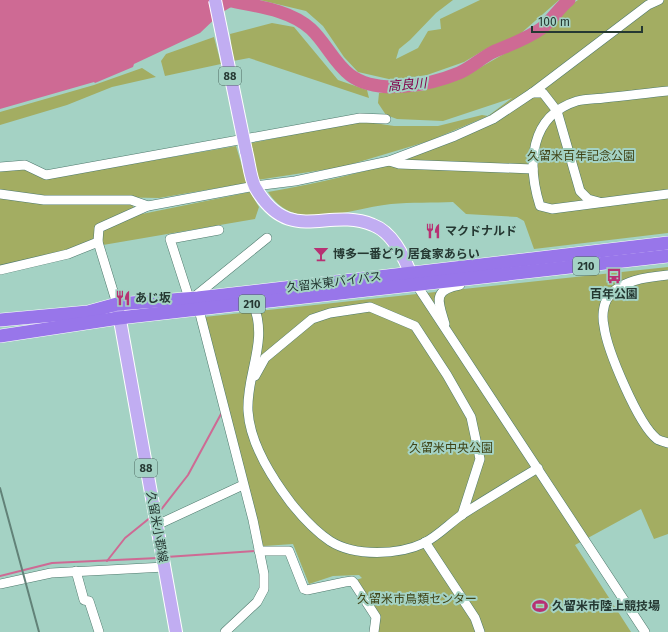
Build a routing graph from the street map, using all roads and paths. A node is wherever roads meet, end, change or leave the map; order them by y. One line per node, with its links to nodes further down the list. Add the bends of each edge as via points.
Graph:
1 (215, 0): 10 (main road, 88, bridge)
2 (659, 0): 4 (street, via 648,5)
3 (668, 91): 5 (street, via 577,101)
4 (532, 93): 5 (street, via 543,93); 7 (street, via 493,119)
5 (557, 111): 9 (street, via 542,128 534,146); 13 (street, via 580,191 588,199)
6 (386, 119): 8 (street, via 360,118 46,175 24,164)
7 (389, 161): 9 (street, via 399,164); 10 (street, via 295,181)
8 (0, 167)
9 (533, 169): 13 (street, via 540,206 552,209)
10 (253, 181): 14 (street); 23 (main road, 88, via 272,209 284,218 311,223 358,221 374,225 386,233 396,246)
11 (0, 194): 14 (street, via 44,200 131,200)
12 (668, 194): 13 (street)
13 (603, 203)
14 (148, 206): 17 (street, via 99,228)
15 (219, 230): 24 (street, via 170,239)
16 (267, 238): 24 (street, via 194,297)
17 (98, 242): 20 (street, via 68,254); 25 (street)
18 (668, 243): 23 (highway, 久留米東バイパス / 210)
19 (668, 256): 21 (highway, 久留米東バイパス / 210)
20 (0, 270)
21 (504, 275): 23 (highway, 久留米東バイパス / 210); 30 (street, via 445,288 441,293 440,303)
22 (668, 275): 33 (street, via 648,277 618,288 607,299 603,309 603,324 613,358 636,407 645,424 657,438)
23 (412, 278): 24 (highway, 久留米東バイパス / 210); 26 (highway, 久留米東バイパス / 210); 30 (street)
24 (183, 299): 25 (highway, 久留米東バイパス / 210)
25 (117, 304): 28 (main road, 久留米小郡線 / 88); 29 (highway, 久留米東バイパス / 210, via 88,312)
26 (253, 304): 27 (highway, 久留米東バイパス / 210); 32 (street, via 260,336)
27 (199, 310): 28 (highway, 久留米東バイパス / 210); 35 (street)
28 (119, 318): 31 (highway, 久留米東バイパス / 210); 37 (main road, 久留米小郡線 / 88)
29 (0, 320)
30 (448, 334): 34 (street)
31 (0, 336)
32 (248, 391): 36 (street, via 265,358 312,319 370,306 415,326 472,417 480,458); 38 (street, via 252,433 266,466 285,495 313,528 332,542 368,552 404,551)
33 (668, 443)
34 (538, 468): 36 (street); 48 (street)
35 (243, 485): 37 (street); 39 (street)
36 (462, 515): 38 (street)
37 (157, 525): 40 (main road, 久留米小郡線 / 88)
38 (425, 542): 47 (street, via 475,618)
39 (260, 551): 45 (street, via 264,589 257,602); 46 (street, via 289,551 304,589 307,590 352,581 376,617)
40 (165, 567): 41 (street); 44 (main road, 久留米小郡線 / 88)
41 (76, 571): 42 (street, via 38,574); 43 (street, via 84,600 90,601)
42 (0, 584)
43 (99, 632)
44 (176, 632)
45 (226, 632)
46 (374, 632)
47 (480, 632)
48 (645, 632)

